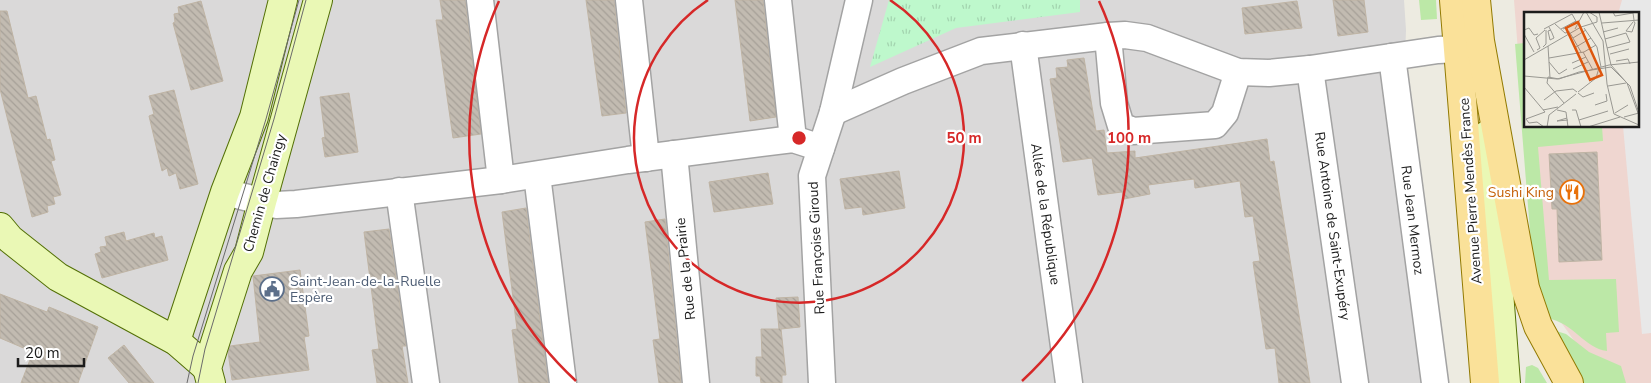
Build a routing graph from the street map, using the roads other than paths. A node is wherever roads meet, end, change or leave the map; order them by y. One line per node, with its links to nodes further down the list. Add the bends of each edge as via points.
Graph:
1 (283, 0): 23 (street, via 254,117)
2 (318, 0): 24 (street, Chemin de Chaingy)
3 (480, 0): 21 (street)
4 (629, 0): 19 (street)
5 (778, 0): 16 (street)
6 (858, 0): 15 (street, Rue Françoise Giroud)
7 (1454, 0): 11 (main road, Avenue Pierre Mendès France)
8 (1476, 0): 11 (main road, Avenue Pierre Mendès France)
9 (1108, 36): 10 (street); 14 (street, via 1147,38); 14 (street, via 1114,103 1121,126 1133,132 1216,124 1225,113)
10 (1023, 45): 15 (street, via 981,51); 32 (street, Allée de la République)
11 (1470, 45): 12 (street); 35 (main road, Avenue Pierre Mendès France); 36 (street, Avenue Pierre Mendès France); 37 (main road, via 1525,288 1538,326)
12 (1392, 57): 13 (street); 34 (street, Rue Jean Mermoz)
13 (1310, 69): 14 (street); 33 (street, Rue Antoine de Saint-Exupéry)
14 (1238, 72)
15 (834, 112): 17 (street, Rue Françoise Giroud)
16 (794, 139): 17 (street); 18 (street)
17 (821, 148): 31 (street, Rue Françoise Giroud, via 812,176)
18 (674, 154): 19 (street); 30 (street, Rue de la Prairie)
19 (646, 158): 20 (street)
20 (537, 175): 21 (street); 29 (street)
21 (501, 180): 22 (street)
22 (399, 191): 24 (street, via 296,204); 28 (street)
23 (225, 192): 24 (street); 26 (street)
24 (262, 202): 27 (street, Chemin de Chaingy, via 253,238 225,307)
25 (0, 227): 26 (street, via 10,239 58,277)
26 (176, 340): 27 (street)
27 (209, 376)
28 (426, 383)
29 (563, 383)
30 (696, 383)
31 (822, 383)
32 (1069, 383)
33 (1355, 383)
34 (1434, 383)
35 (1485, 383)
36 (1506, 383)
37 (1569, 383)

